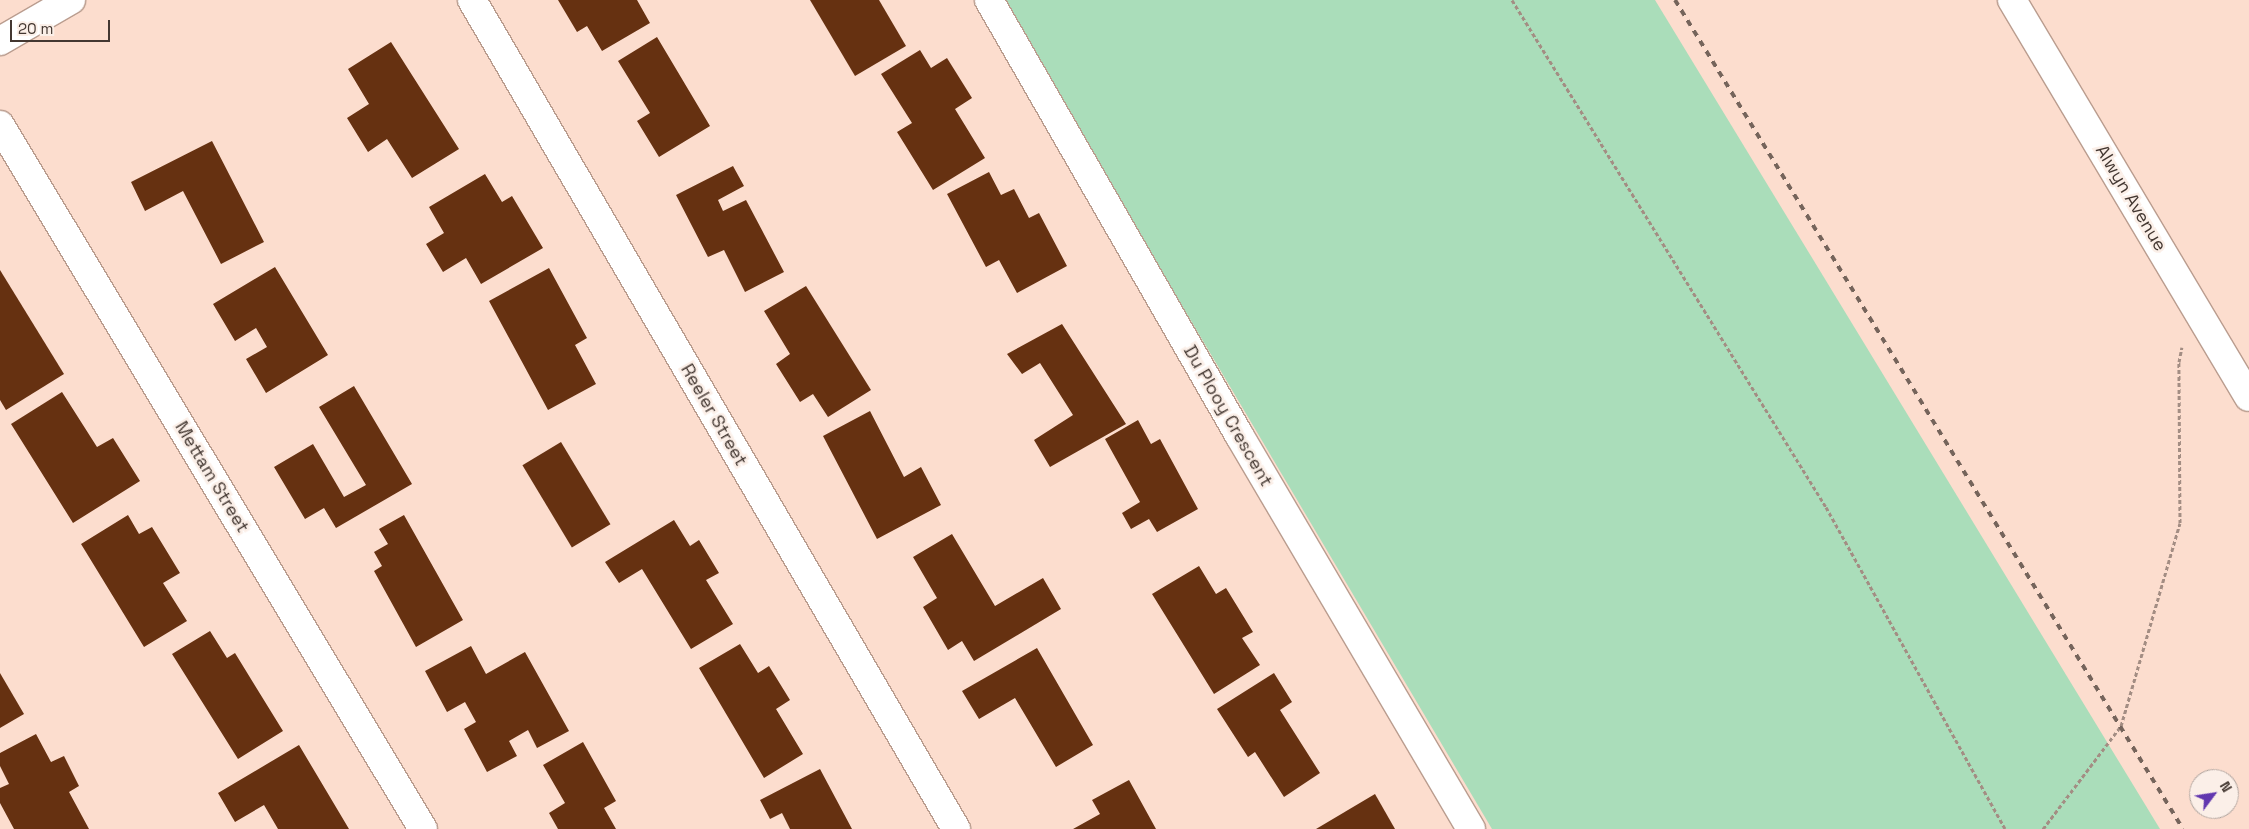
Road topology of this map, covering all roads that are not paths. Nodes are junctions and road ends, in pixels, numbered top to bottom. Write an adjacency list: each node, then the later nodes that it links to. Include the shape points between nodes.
1 (71, 0): 5 (street)
2 (472, 0): 9 (street, Reeler Street)
3 (989, 0): 10 (street, Du Plooy Crescent, via 1239,435)
4 (2012, 0): 7 (street, Alwyn Avenue)
5 (0, 41)
6 (0, 125): 8 (street, Mettam Street)
7 (2249, 397)
8 (423, 829)
9 (956, 829)
10 (1471, 829)

